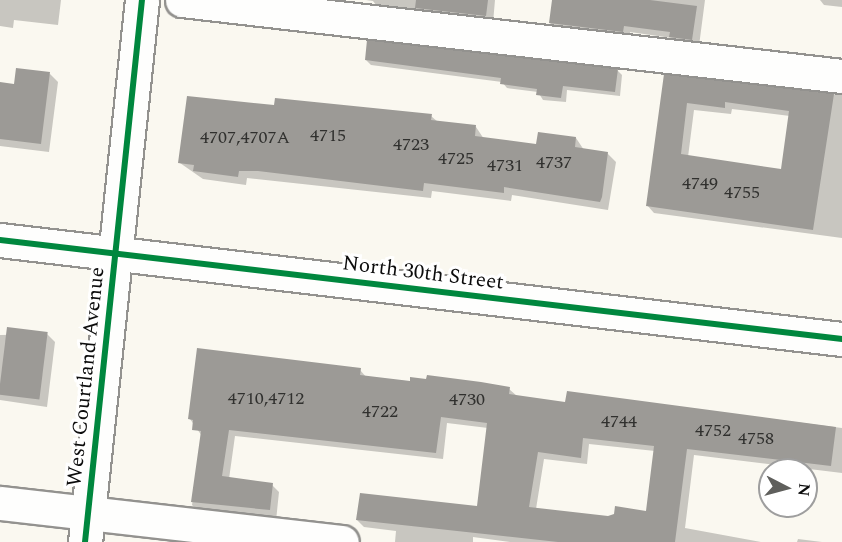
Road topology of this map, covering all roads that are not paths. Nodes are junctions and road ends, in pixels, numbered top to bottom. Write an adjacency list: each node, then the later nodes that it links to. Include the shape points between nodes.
1 (142, 0): 5 (street, West Courtland Avenue)
2 (182, 0): 3 (street)
3 (842, 76)
4 (0, 240): 5 (street, North 30th Street)
5 (116, 254): 6 (street, North 30th Street); 8 (street, West Courtland Avenue)
6 (842, 339)
7 (0, 503): 8 (street)
8 (86, 528): 9 (street)
9 (342, 542)

